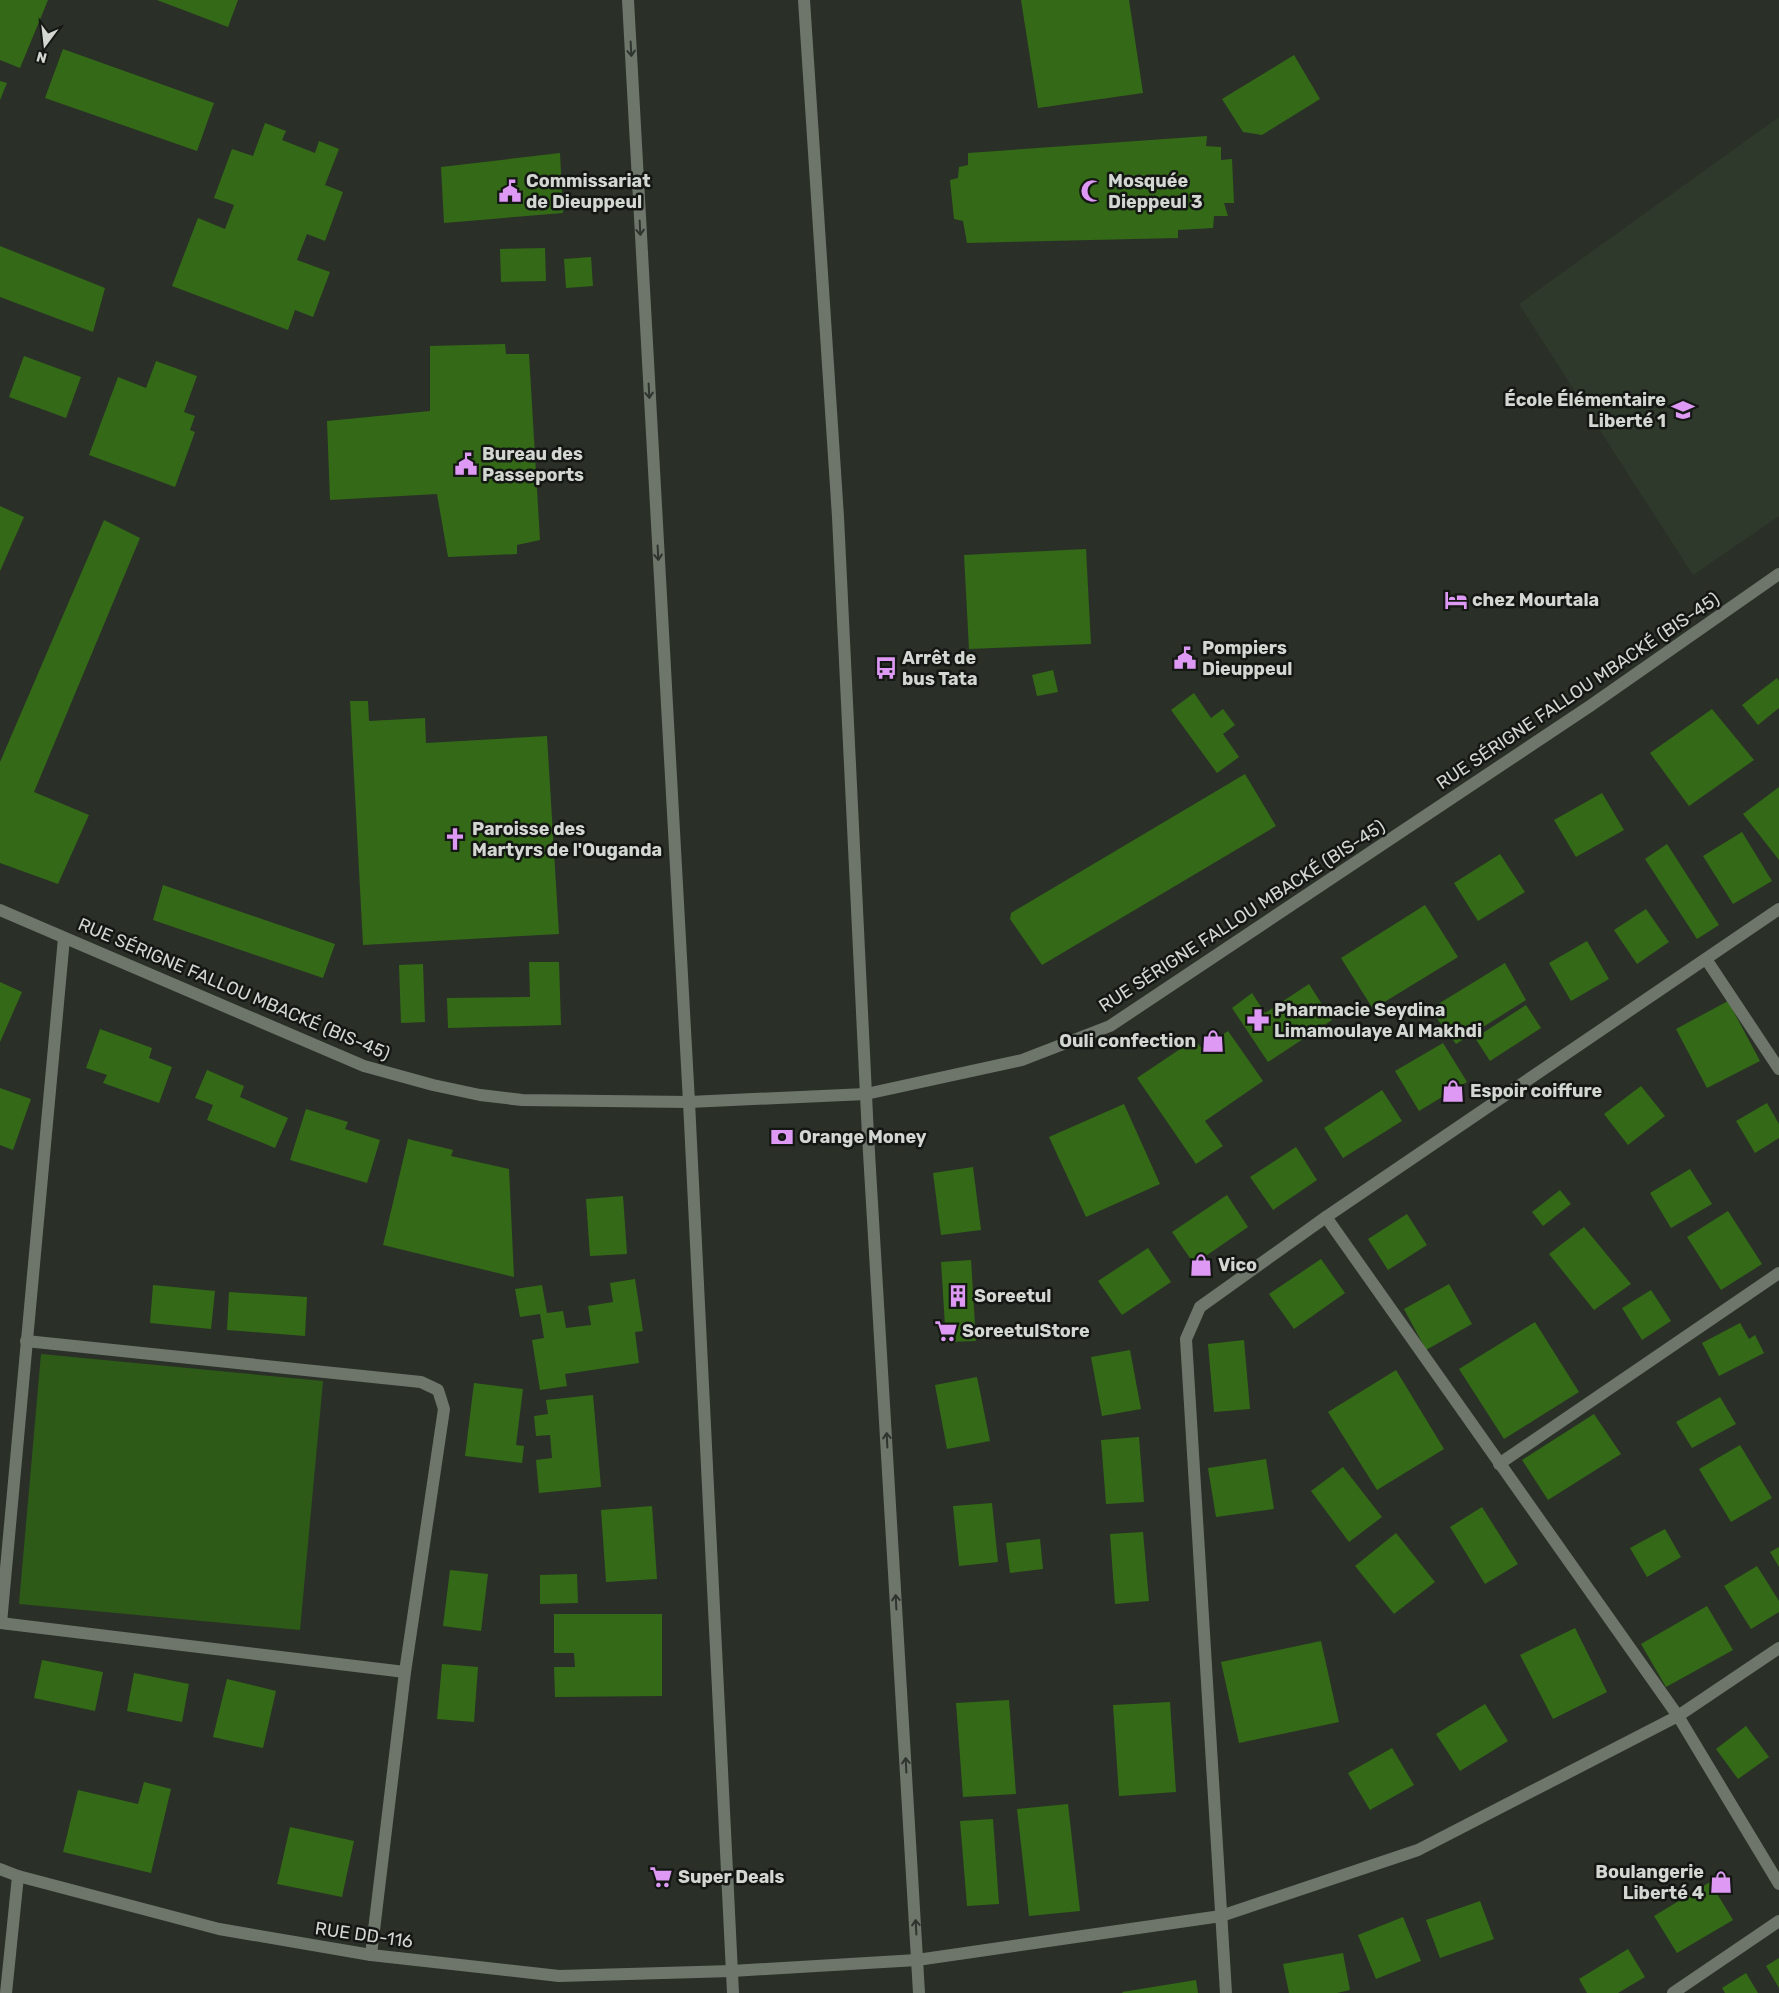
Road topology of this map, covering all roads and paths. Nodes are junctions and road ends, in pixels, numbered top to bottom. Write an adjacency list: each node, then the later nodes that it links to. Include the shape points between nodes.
1 (628, 0): 10 (street, one-way to 10)
2 (804, 0): 9 (street, via 838,517)
3 (1779, 574): 9 (street, RUE SÉRIGNE FALLOU MBACKÉ (BIS-45), via 1590,706 1110,1026 1022,1060)
4 (1779, 909): 7 (street)
5 (0, 910): 6 (street, RUE SÉRIGNE FALLOU MBACKÉ (BIS-45))
6 (64, 938): 10 (street, RUE SÉRIGNE FALLOU MBACKÉ (BIS-45), via 364,1066 434,1085 522,1100); 13 (street)
7 (1706, 959): 8 (street); 11 (street)
8 (1779, 1069)
9 (866, 1094): 10 (street, RUE SÉRIGNE FALLOU MBACKÉ (BIS-45)); 25 (street, one-way to 9)
10 (689, 1102): 26 (street)
11 (1326, 1217): 14 (street); 22 (street, via 1200,1308 1186,1339)
12 (1779, 1273): 14 (street)
13 (26, 1342): 15 (street); 17 (street, via 421,1382 438,1390 444,1409)
14 (1499, 1464): 18 (street)
15 (0, 1623): 17 (street)
16 (1779, 1648): 18 (street, RUE DD-116)
17 (405, 1672): 24 (street)
18 (1678, 1716): 21 (street); 22 (street, RUE DD-116, via 1418,1850)
19 (0, 1870): 20 (street, RUE DD-116)
20 (18, 1876): 24 (street, RUE DD-116, via 219,1929); 27 (street)
21 (1779, 1884)
22 (1222, 1916): 25 (street, RUE DD-116); 30 (street)
23 (1779, 1921): 31 (street)
24 (371, 1955): 26 (street, RUE DD-116, via 559,1976)
25 (918, 1960): 26 (street, RUE DD-116); 29 (street)
26 (732, 1971): 28 (street)
27 (6, 1993)
28 (733, 1993)
29 (919, 1993)
30 (1226, 1993)
31 (1673, 1993)

